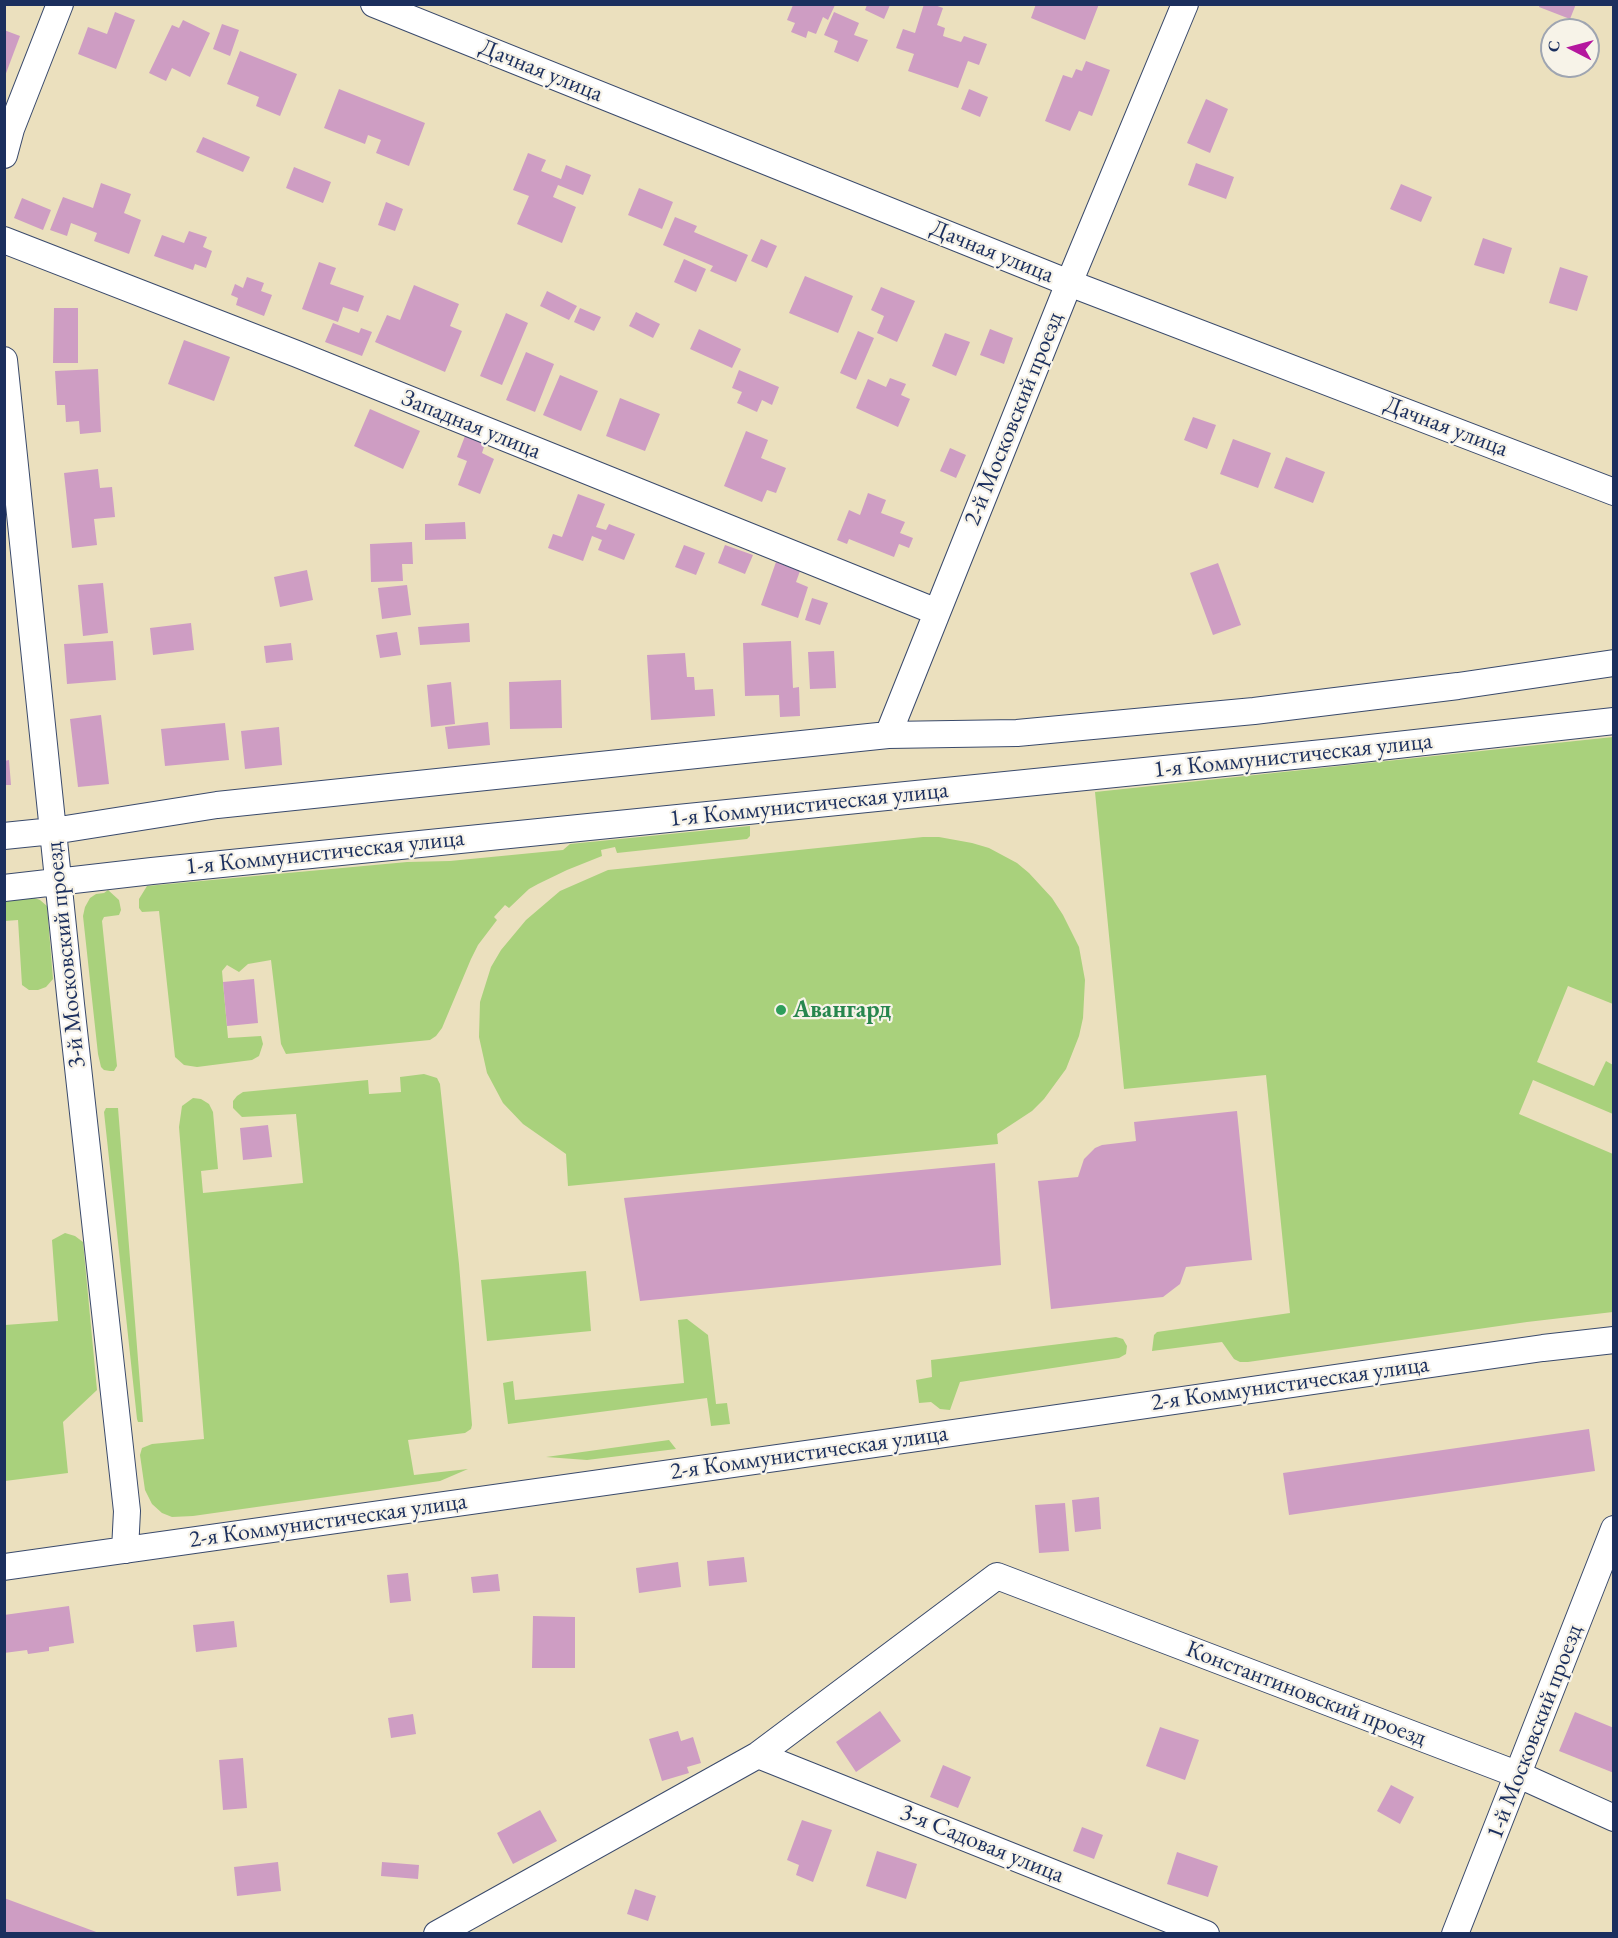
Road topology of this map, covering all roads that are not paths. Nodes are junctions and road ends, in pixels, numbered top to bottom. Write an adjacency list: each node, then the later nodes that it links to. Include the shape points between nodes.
1 (60, 4): 4 (street)
2 (374, 4): 6 (street, Дачная улица)
3 (1185, 4): 6 (street, 2-й Московский проезд)
4 (4, 155)
5 (4, 240): 10 (street, Западная улица)
6 (1069, 283): 8 (street, Дачная улица); 10 (street, 2-й Московский проезд)
7 (4, 360): 9 (street, 3-й Московский проезд)
8 (1614, 492)
9 (12, 518): 14 (street, 3-й Московский проезд)
10 (937, 612): 13 (street, 2-й Московский проезд)
11 (1614, 663): 13 (street, via 1458,686 1144,722 1017,733)
12 (1614, 721): 16 (street, 1-я Коммунистическая улица)
13 (888, 735): 14 (street, via 217,805)
14 (53, 831): 15 (street); 16 (street, 3-й Московский проезд)
15 (4, 836)
16 (58, 881): 17 (street, 1-я Коммунистическая улица); 20 (street, 3-й Московский проезд, via 127,1511)
17 (4, 888)
18 (1614, 1340): 20 (street, 2-я Коммунистическая улица)
19 (1614, 1530): 23 (street, 1-й Московский проезд)
20 (124, 1550): 21 (street, 2-я Коммунистическая улица)
21 (4, 1567)
22 (758, 1755): 23 (street, Константиновский проезд, via 997,1576); 25 (street); 26 (street, 3-я Садовая улица)
23 (1519, 1775): 24 (street, Константиновский проезд); 27 (street, 1-й Московский проезд)
24 (1614, 1818)
25 (437, 1934)
26 (1206, 1934)
27 (1455, 1934)

